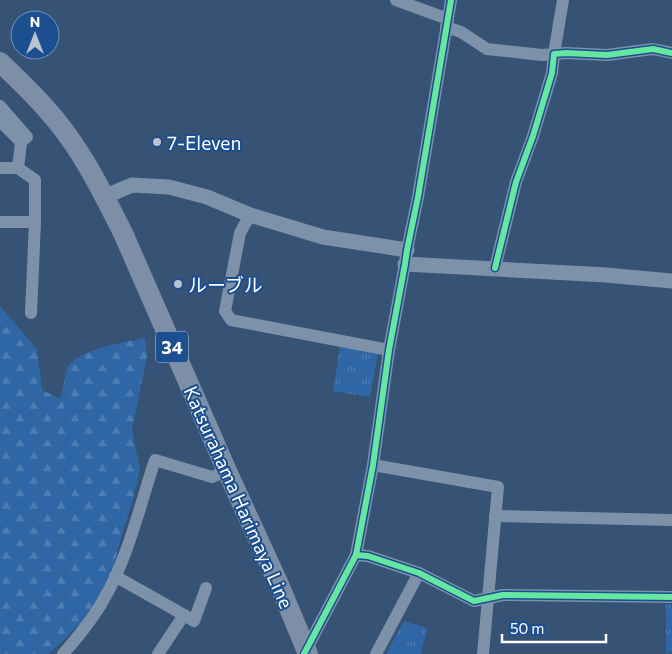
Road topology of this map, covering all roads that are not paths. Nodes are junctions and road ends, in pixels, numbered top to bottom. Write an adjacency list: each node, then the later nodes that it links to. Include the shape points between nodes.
1 (396, 0): 4 (street)
2 (451, 0): 4 (street)
3 (564, 0): 6 (street)
4 (447, 23): 6 (street, via 487,49); 17 (street)
5 (672, 53): 6 (street, via 653,49 607,55)
6 (554, 54): 18 (street, via 552,73 516,182)
7 (0, 62): 13 (main road, Katsurahama Harimaya Line / 34, via 69,136)
8 (0, 106): 10 (street, via 27,138)
9 (0, 121): 10 (street)
10 (21, 142): 12 (street)
11 (0, 168): 12 (street)
12 (18, 168): 16 (street, via 35,180)
13 (104, 197): 14 (street, via 132,185 169,187 207,197); 23 (main road, Katsurahama Harimaya Line / 34, via 123,233)
14 (250, 216): 17 (street); 21 (street, via 240,233 224,311 231,320)
15 (0, 222): 16 (street)
16 (35, 222): 20 (street)
17 (406, 257): 18 (street); 21 (street)
18 (495, 268): 19 (street)
19 (672, 281)
20 (31, 313)
21 (389, 350): 22 (street)
22 (373, 465): 24 (street, via 498,487); 26 (street)
23 (227, 471): 28 (street, via 212,477 155,460); 33 (main road, Katsurahama Harimaya Line / 34, via 281,589)
24 (496, 516): 25 (street); 31 (street)
25 (672, 520)
26 (356, 555): 27 (street); 33 (street)
27 (419, 573): 31 (street, via 474,602); 36 (street)
28 (115, 576): 32 (street); 34 (street, via 104,600 80,636)
29 (206, 588): 32 (street, via 194,622)
30 (672, 597): 31 (street, via 503,596)
31 (488, 599): 37 (street)
32 (184, 616): 35 (street)
33 (306, 653)
34 (63, 654)
35 (158, 654)
36 (376, 654)
37 (484, 654)

